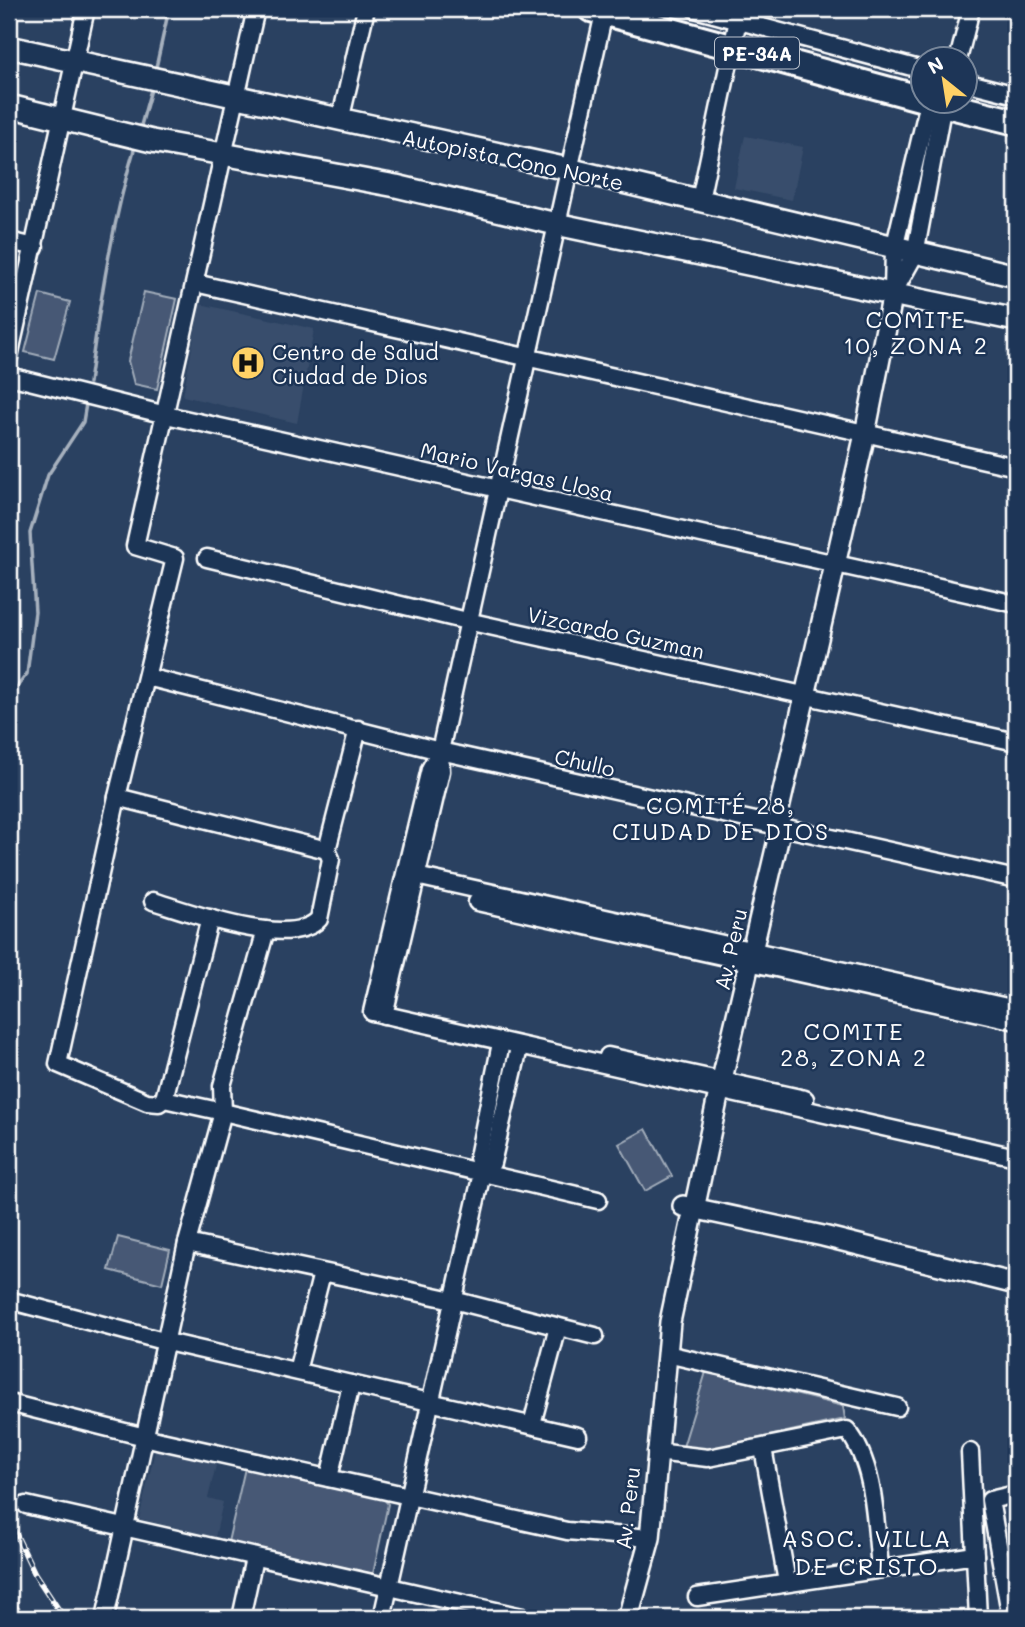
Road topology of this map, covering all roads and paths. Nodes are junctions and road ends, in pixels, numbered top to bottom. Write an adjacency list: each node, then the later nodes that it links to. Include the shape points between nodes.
1 (86, 9): 11 (street)
2 (256, 9): 16 (street)
3 (366, 9): 22 (street)
4 (695, 9): 7 (street)
5 (971, 9): 9 (street)
6 (597, 11): 8 (highway, PE-34A); 25 (street)
7 (738, 20): 8 (street); 12 (street)
8 (731, 46): 14 (highway, PE-34A); 26 (street)
9 (962, 46)
10 (9, 47): 11 (main road, Autopista Cono Norte)
11 (74, 62): 16 (main road, Autopista Cono Norte); 21 (street)
12 (909, 66)
13 (979, 86): 15 (street)
14 (909, 95)
15 (1016, 95)
16 (235, 98): 22 (main road, Autopista Cono Norte); 24 (street)
17 (9, 107): 21 (main road)
18 (979, 113): 23 (highway, PE-34A)
19 (928, 116): 30 (street)
20 (930, 116): 31 (street)
21 (63, 120): 24 (main road); 29 (street)
22 (340, 121): 25 (main road, Autopista Cono Norte)
23 (1016, 122)
24 (225, 152): 27 (main road); 33 (street)
25 (568, 169): 26 (main road, Autopista Cono Norte); 27 (street)
26 (700, 201): 30 (main road, Autopista Cono Norte)
27 (556, 224): 34 (main road); 37 (street)
28 (9, 241): 29 (street)
29 (35, 247): 36 (street)
30 (894, 249): 31 (main road, Autopista Cono Norte); 34 (street)
31 (915, 254): 32 (main road, Autopista Cono Norte); 34 (street)
32 (1016, 276)
33 (195, 283): 37 (street); 39 (street)
34 (893, 293): 35 (main road); 40 (street, Av. Peru)
35 (1016, 320)
36 (9, 357)
37 (527, 358): 40 (street); 42 (street)
38 (9, 376): 39 (street, Mario Vargas Llosa)
39 (166, 415): 42 (street, Mario Vargas Llosa); 47 (street, via 135,546 175,558)
40 (864, 434): 41 (street); 44 (street, Av. Peru)
41 (1016, 467)
42 (497, 488): 44 (street, Mario Vargas Llosa); 46 (street)
43 (207, 558): 46 (street, Vizcardo Guzman)
44 (834, 564): 45 (street, Mario Vargas Llosa); 48 (street, Av. Peru)
45 (1016, 604)
46 (467, 621): 48 (street, Vizcardo Guzman); 51 (street)
47 (147, 677): 49 (street, Chullo); 52 (street)
48 (804, 695): 50 (street, Vizcardo Guzman); 53 (street, Av. Peru)
49 (358, 729): 51 (street, Chullo); 54 (street)
50 (1016, 742)
51 (440, 751): 53 (street, Chullo); 55 (street, via 441,771)
52 (117, 797): 54 (street); 67 (street, via 58,1064 146,1102)
53 (777, 821): 56 (street, Chullo); 60 (street, Av. Peru)
54 (327, 850): 59 (street, via 331,859 319,919 312,926 290,931)
55 (411, 879): 60 (street); 61 (street)
56 (1016, 879)
57 (153, 901): 58 (street)
58 (210, 918): 59 (street); 67 (street)
59 (266, 930): 68 (street, via 222,1086)
60 (747, 955): 62 (street); 63 (street); 66 (street, Av. Peru)
61 (382, 1007): 64 (street); 66 (street)
62 (1016, 1009)
63 (1016, 1021)
64 (501, 1043): 65 (street); 71 (street, via 478,1157)
65 (519, 1048): 66 (street); 71 (street, via 492,1163)
66 (715, 1085): 69 (street); 70 (street); 73 (street, Av. Peru)
67 (164, 1099): 68 (street)
68 (223, 1112): 71 (street); 74 (street)
69 (1016, 1146)
70 (1016, 1157)
71 (482, 1173): 72 (street); 78 (street)
72 (597, 1200)
73 (688, 1213): 76 (street, via 823,1236); 77 (street); 83 (street, Av. Peru); 100 (street, via 658,1323)
74 (187, 1243): 75 (street); 82 (street)
75 (322, 1273): 78 (street); 84 (street)
76 (1016, 1284)
77 (1016, 1296)
78 (453, 1300): 80 (street); 86 (street)
79 (12, 1301): 82 (street)
80 (558, 1327): 81 (street); 89 (street)
81 (595, 1336)
82 (167, 1342): 84 (street); 91 (street)
83 (667, 1354): 88 (street); 93 (street, Av. Peru)
84 (296, 1371): 85 (street)
85 (351, 1384): 86 (street); 95 (street)
86 (430, 1402): 89 (street); 97 (street)
87 (9, 1403): 91 (street)
88 (897, 1406)
89 (532, 1424): 90 (street)
90 (578, 1436)
91 (146, 1438): 95 (street); 99 (street)
92 (763, 1448): 93 (street, via 702,1459); 103 (street, via 847,1430 865,1467); 104 (street)
93 (656, 1452): 100 (street, Av. Peru)
94 (970, 1452): 101 (street)
95 (329, 1478): 97 (street)
96 (1016, 1494): 116 (street, via 990,1500)
97 (410, 1496): 100 (street, via 567,1531); 105 (street)
98 (26, 1505): 99 (street)
99 (123, 1529): 102 (street); 109 (street)
100 (644, 1538): 113 (street); 114 (street, Av. Peru)
101 (975, 1555): 103 (street); 115 (street)
102 (254, 1558): 105 (street); 110 (street)
103 (880, 1567): 104 (street)
104 (787, 1582): 106 (street)
105 (389, 1586): 111 (street); 112 (street)
106 (697, 1597)
107 (9, 1611): 108 (street)
108 (14, 1618)
109 (105, 1618)
110 (241, 1618)
111 (382, 1618)
112 (527, 1618)
113 (616, 1618)
114 (628, 1618)
115 (978, 1618)
116 (1011, 1618)

